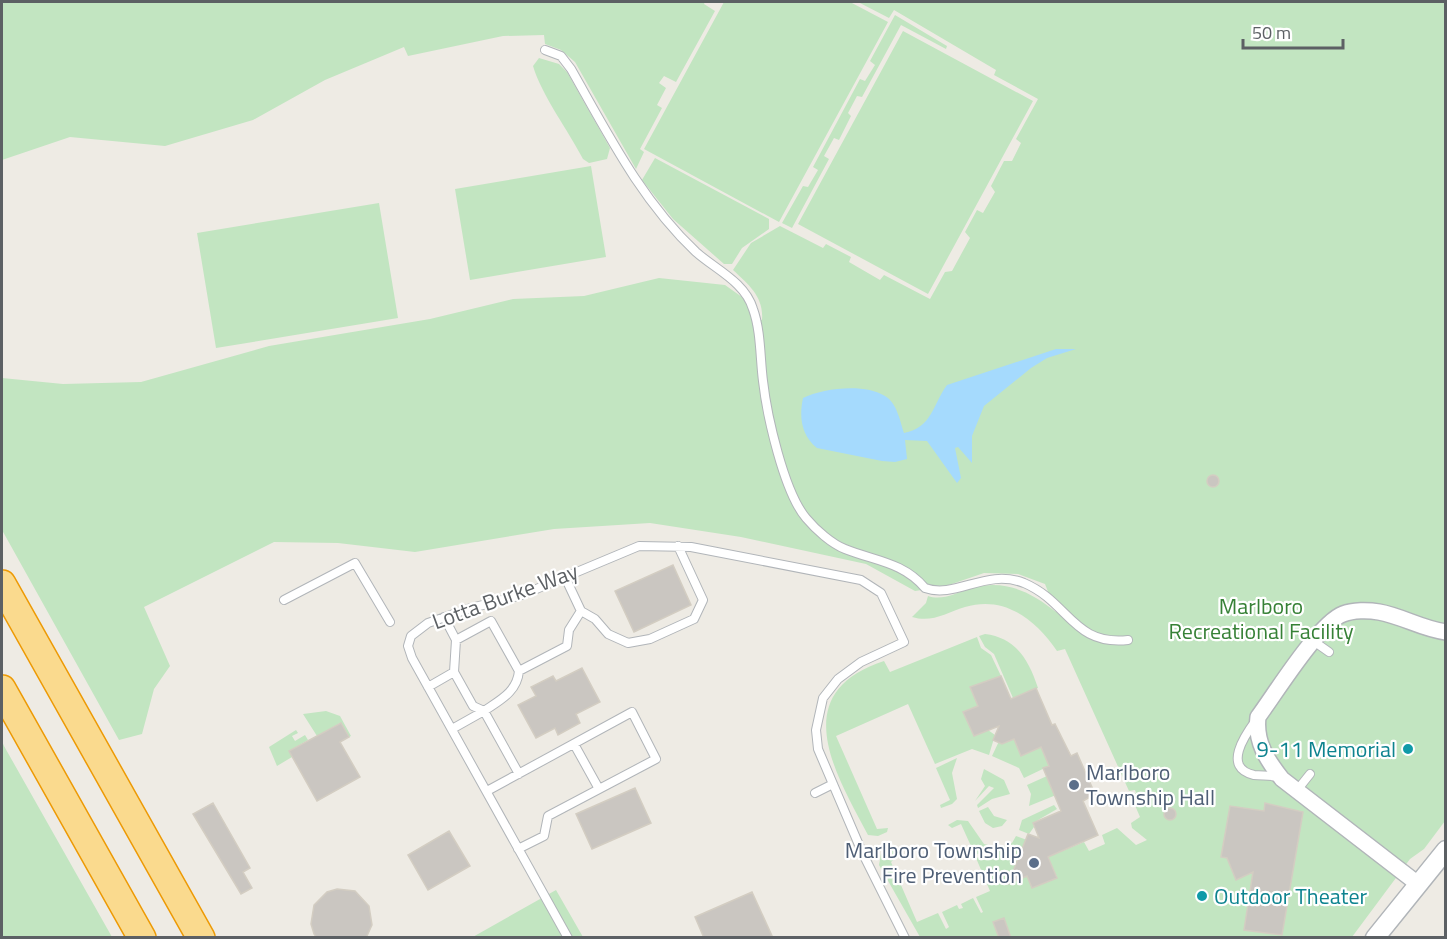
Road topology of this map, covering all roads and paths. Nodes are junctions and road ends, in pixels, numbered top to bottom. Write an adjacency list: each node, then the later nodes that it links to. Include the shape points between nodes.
1 (545, 50): 12 (lane, via 561,56 571,69 619,154 656,209 697,253 742,290 753,308 770,417 793,497 806,518 843,549 888,561 915,576 925,588 945,591 997,578 1023,583 1057,604 1086,633 1112,642)
2 (678, 546): 3 (lane, Lotta Burke Way, via 639,546); 6 (lane, via 703,600 694,619 650,639 628,643 608,634 596,619); 25 (lane, Lotta Burke Way, via 861,580 881,592 904,642 850,669 823,698 817,743)
3 (565, 577): 6 (lane); 7 (lane, Lotta Burke Way, via 522,595)
4 (2, 584): 34 (highway)
5 (284, 600): 8 (lane, via 356,563)
6 (581, 611): 14 (lane, via 569,630 567,646)
7 (444, 617): 11 (lane); 16 (lane, Lotta Burke Way, via 420,627 408,646)
8 (390, 622)
9 (1446, 632): 10 (street, via 1380,612 1354,611)
10 (1308, 637): 13 (lane); 19 (street)
11 (456, 640): 14 (lane, via 491,621); 15 (lane)
12 (1128, 640)
13 (1329, 652)
14 (519, 671): 18 (lane, via 518,682 510,694)
15 (454, 672): 16 (lane); 18 (lane, via 473,706)
16 (428, 687): 20 (lane, Lotta Burke Way)
17 (2, 689): 33 (highway)
18 (484, 711): 20 (lane); 22 (lane)
19 (1258, 717): 24 (street, via 1267,761); 24 (lane, via 1240,743 1239,764 1253,774)
20 (452, 729): 28 (lane, Lotta Burke Way)
21 (574, 744): 22 (lane); 26 (lane); 26 (lane, via 632,712 656,759)
22 (519, 774): 28 (lane)
23 (1310, 774): 27 (lane)
24 (1282, 779): 27 (street)
25 (833, 784): 29 (lane); 36 (lane)
26 (599, 789): 30 (lane, via 548,816 544,836)
27 (1298, 789): 32 (street)
28 (487, 791): 30 (lane, Lotta Burke Way)
29 (815, 794)
30 (519, 849): 35 (lane, Lotta Burke Way)
31 (1446, 850): 32 (street)
32 (1418, 884): 37 (street)
33 (142, 938)
34 (201, 938)
35 (568, 938)
36 (905, 938)
37 (1375, 938)

